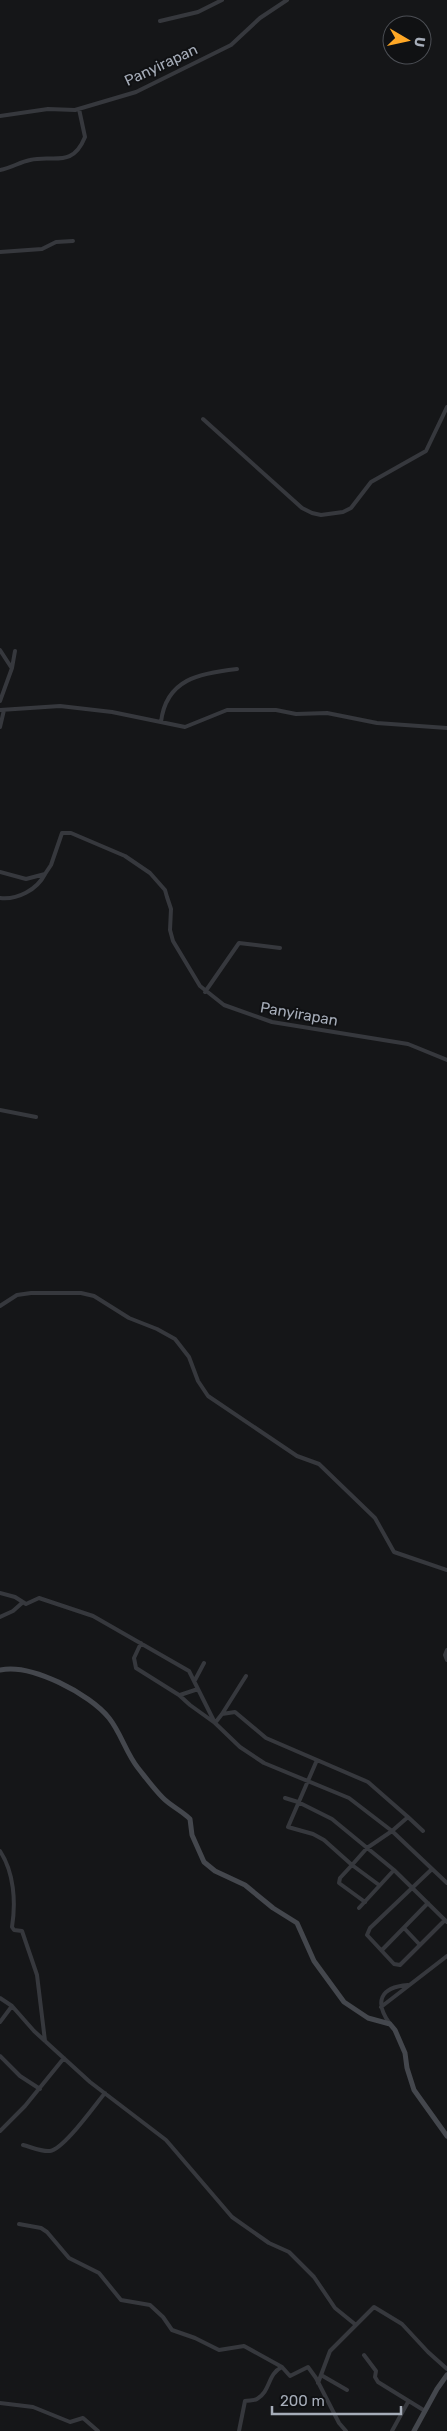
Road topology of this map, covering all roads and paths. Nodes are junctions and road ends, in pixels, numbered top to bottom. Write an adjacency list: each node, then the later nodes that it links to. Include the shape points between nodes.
1 (222, 0): 3 (street, via 198,12)
2 (287, 0): 4 (street, Panyirapan, via 260,18 231,45 136,92)
3 (160, 21)
4 (79, 109): 5 (street, Panyirapan, via 48,109); 6 (street, via 84,137 71,155 58,160 30,160)
5 (0, 116)
6 (0, 170)
7 (73, 241): 8 (street, via 56,242 42,249)
8 (0, 252)
9 (447, 407): 10 (street, via 426,451 371,482 352,508 321,515 293,500)
10 (203, 419)
11 (0, 650): 13 (street)
12 (15, 651): 13 (street)
13 (12, 668): 15 (street)
14 (237, 669): 17 (street, via 182,682 170,696)
15 (0, 701)
16 (2, 710): 17 (street, via 60,706); 18 (street)
17 (160, 722): 19 (street, via 185,727 227,710 265,710 303,714 320,712 377,723)
18 (0, 727)
19 (447, 728)
20 (0, 872): 21 (street, via 26,879)
21 (45, 874): 22 (street, via 29,891 14,898); 24 (street, Panyirapan, via 60,835 64,833 138,863 165,890 171,909 173,941)
22 (0, 898)
23 (280, 948): 24 (street, via 239,942)
24 (205, 992): 25 (street, Panyirapan, via 224,1005 266,1021 397,1042)
25 (447, 1060)
26 (0, 1110): 27 (street)
27 (36, 1117)
28 (0, 1306): 29 (street, via 18,1295 31,1293 87,1293 129,1318 169,1334 189,1357 198,1382 208,1396 297,1456 319,1464 376,1518 394,1552)
29 (447, 1570)
30 (0, 1593): 31 (street)
31 (22, 1603): 32 (street); 33 (street, via 29,1604 39,1598 69,1607 93,1616)
32 (0, 1617)
33 (141, 1643): 39 (street, via 189,1671); 41 (street, via 134,1658 136,1668)
34 (447, 1650): 35 (street)
35 (447, 1660)
36 (204, 1663): 39 (street)
37 (0, 1670): 72 (street, via 18,1670 44,1677 76,1691 100,1707 111,1720 136,1766 162,1797 190,1819 192,1835 204,1862 297,1923 314,1961 344,2002 368,2018)
38 (246, 1676): 42 (street)
39 (195, 1680): 40 (street)
40 (198, 1689): 41 (street); 43 (street)
41 (179, 1694): 43 (street)
42 (222, 1714): 43 (street); 44 (street, via 235,1712 266,1738)
43 (215, 1722): 45 (street, via 252,1756)
44 (317, 1760): 45 (street); 48 (street, via 368,1782)
45 (307, 1782): 47 (street); 49 (street, via 350,1798)
46 (285, 1798): 47 (street)
47 (298, 1802): 51 (street, via 332,1819); 53 (street, via 288,1826 324,1840)
48 (408, 1818): 49 (street); 50 (street)
49 (392, 1831): 51 (street); 54 (street)
50 (423, 1831)
51 (367, 1848): 53 (street); 55 (street)
52 (0, 1851): 73 (street, via 10,1875 15,1909 12,1927 22,1931 37,1975)
53 (352, 1865): 57 (street); 59 (street, via 338,1882)
54 (432, 1869): 56 (street); 58 (street)
55 (394, 1870): 57 (street); 58 (street)
56 (447, 1883)
57 (379, 1886): 59 (street)
58 (413, 1887): 60 (street); 65 (street, via 368,1932 369,1938)
59 (365, 1902): 61 (street)
60 (428, 1903): 62 (street); 63 (street)
61 (359, 1908)
62 (446, 1921): 64 (street)
63 (404, 1928): 64 (street); 65 (street)
64 (420, 1945): 65 (street, via 398,1965)
65 (382, 1950)
66 (447, 1956): 67 (street)
67 (408, 1985): 70 (street); 70 (street, via 394,1987 381,2000)
68 (0, 1998): 69 (street)
69 (12, 2006): 71 (street); 73 (street)
70 (381, 2007): 72 (street)
71 (0, 2022)
72 (390, 2024): 79 (street, via 401,2041 414,2090)
73 (45, 2041): 75 (street)
74 (0, 2056): 76 (street, via 20,2076)
75 (64, 2058): 76 (street); 77 (street)
76 (40, 2088): 78 (street)
77 (105, 2093): 80 (street, via 74,2133 56,2149 46,2151); 82 (street, via 166,2140 232,2217 269,2243 289,2252 318,2281 335,2308)
78 (0, 2131)
79 (447, 2136)
80 (24, 2145)
81 (19, 2224): 84 (street, via 47,2232 69,2258 99,2273 121,2300 150,2305 172,2330 220,2350 244,2346)
82 (356, 2325): 85 (street, via 376,2307 402,2324); 86 (street, via 330,2351)
83 (364, 2355): 90 (street, via 376,2372 375,2380)
84 (282, 2368): 88 (street, via 291,2376 308,2367); 94 (street, via 275,2372 268,2389 257,2400 245,2401)
85 (447, 2369)
86 (321, 2375): 88 (street); 89 (street)
87 (447, 2375): 92 (street)
88 (318, 2383): 95 (street)
89 (347, 2390)
90 (408, 2402): 92 (street); 96 (street)
91 (0, 2403): 93 (street, via 33,2407 70,2422 83,2418)
92 (425, 2412): 97 (street)
93 (98, 2431)
94 (239, 2431)
95 (346, 2431)
96 (392, 2431)
97 (414, 2431)

